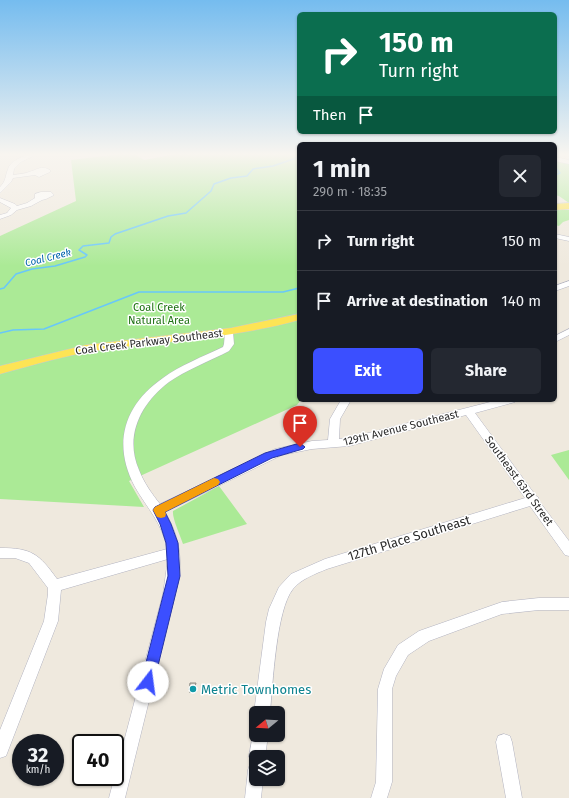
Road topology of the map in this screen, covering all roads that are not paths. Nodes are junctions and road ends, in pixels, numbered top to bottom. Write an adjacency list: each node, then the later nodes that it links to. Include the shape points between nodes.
1 (40, 198): 5 (street, via 29,205)
2 (0, 200): 5 (street)
3 (569, 206): 4 (main road)
4 (557, 207)
5 (15, 208): 6 (street, via 9,214)
6 (0, 217)
7 (557, 236): 8 (street)
8 (569, 239)
9 (569, 283): 10 (street)
10 (557, 288)
11 (297, 317): 12 (main road, Coal Creek Parkway Southeast)
12 (228, 332): 15 (main road, Coal Creek Parkway Southeast, via 88,349); 21 (street, via 229,344 226,349 158,385 137,410 131,422 128,443 132,468 141,486)
13 (569, 332): 14 (street)
14 (557, 338)
15 (0, 370)
16 (345, 402): 19 (street, via 335,419)
17 (503, 402): 18 (street, 129th Avenue Southeast)
18 (468, 411): 19 (street, 129th Avenue Southeast); 20 (street, Southeast 63rd Street)
19 (333, 444): 21 (street, 129th Avenue Southeast, via 312,445 278,452)
20 (534, 500): 22 (street, Southeast 63rd Street); 27 (street, 127th Place Southeast, via 325,564 307,571 289,583 282,593 273,622)
21 (159, 510): 23 (street)
22 (569, 551)
23 (174, 552): 25 (street); 32 (street, via 174,576 170,594)
24 (0, 553): 25 (street, via 15,553 33,559)
25 (54, 586): 29 (street, via 51,621)
26 (569, 604): 31 (street, via 502,608 424,636 403,650 389,674 385,689 384,782)
27 (263, 706)
28 (504, 742): 34 (street)
29 (0, 750)
30 (254, 786): 33 (street)
31 (380, 796)
32 (117, 798)
33 (253, 798)
34 (514, 798)

